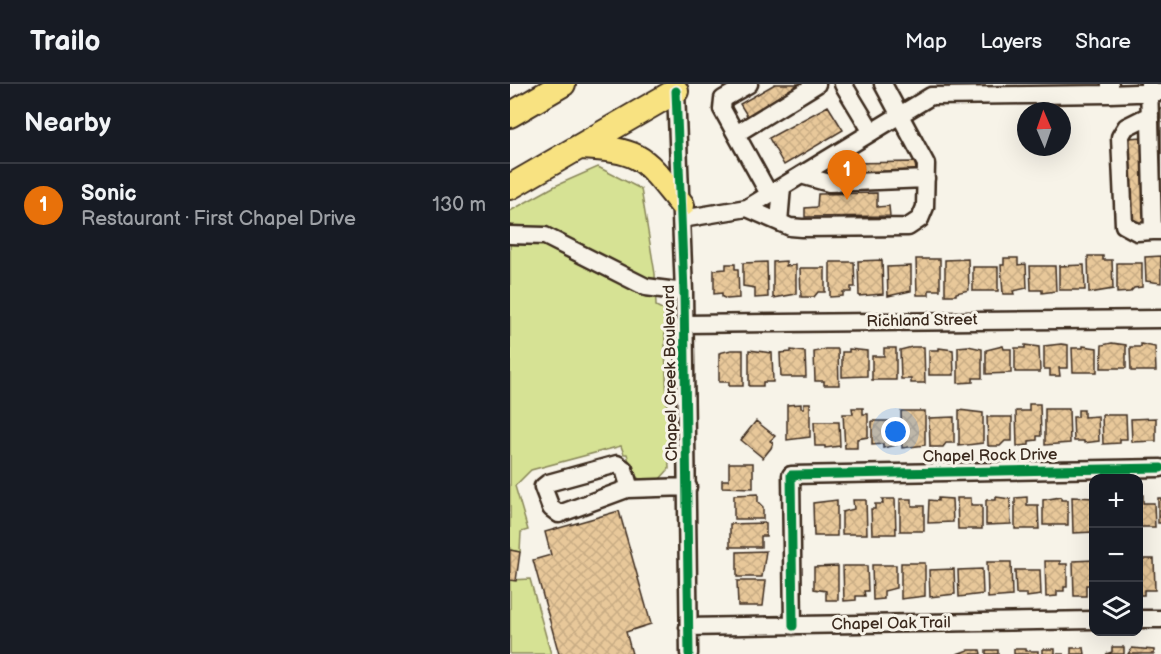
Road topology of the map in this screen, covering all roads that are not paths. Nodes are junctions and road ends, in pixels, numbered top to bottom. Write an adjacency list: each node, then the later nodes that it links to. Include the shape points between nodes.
1 (563, 84): 11 (highway)
2 (749, 84): 15 (street, via 723,99 722,109)
3 (817, 84): 15 (street)
4 (843, 84): 14 (street)
5 (883, 84): 12 (street)
6 (1110, 89): 7 (street); 9 (street)
7 (1153, 89): 13 (street)
8 (929, 90): 9 (street); 12 (street)
9 (1003, 90)
10 (676, 91): 16 (highway); 22 (street, Chapel Creek Boulevard)
11 (510, 115)
12 (901, 115): 14 (street); 18 (street, via 926,164)
13 (1150, 115): 24 (street); 24 (street, via 1122,131 1124,225 1137,232)
14 (872, 132): 17 (street)
15 (736, 134): 20 (street)
16 (579, 147): 19 (highway); 22 (highway, via 632,153 649,165)
17 (801, 175): 18 (street, via 829,183); 20 (street)
18 (926, 179): 23 (street, via 925,207 920,219 908,228 802,228)
19 (510, 187)
20 (776, 190): 21 (street); 23 (street)
21 (747, 208): 22 (street); 23 (street)
22 (682, 212): 26 (street, Chapel Creek Boulevard)
23 (779, 222)
24 (1157, 231)
25 (510, 235): 26 (street, via 545,236 646,287)
26 (684, 292): 28 (street, Chapel Creek Boulevard)
27 (1161, 319): 28 (street, Richland Street)
28 (684, 324): 30 (street, Chapel Creek Boulevard)
29 (1161, 468): 35 (street, Chapel Rock Drive, via 790,475)
30 (688, 487): 31 (street); 36 (street, Chapel Creek Boulevard)
31 (630, 489): 31 (street, via 559,514 550,508 543,487 616,464 624,469)
32 (1143, 619): 33 (street)
33 (1161, 619)
34 (1089, 620): 35 (street, Chapel Oak Trail)
35 (793, 626): 36 (street, Chapel Oak Trail)
36 (688, 627): 37 (street, Chapel Creek Boulevard)
37 (689, 654)

